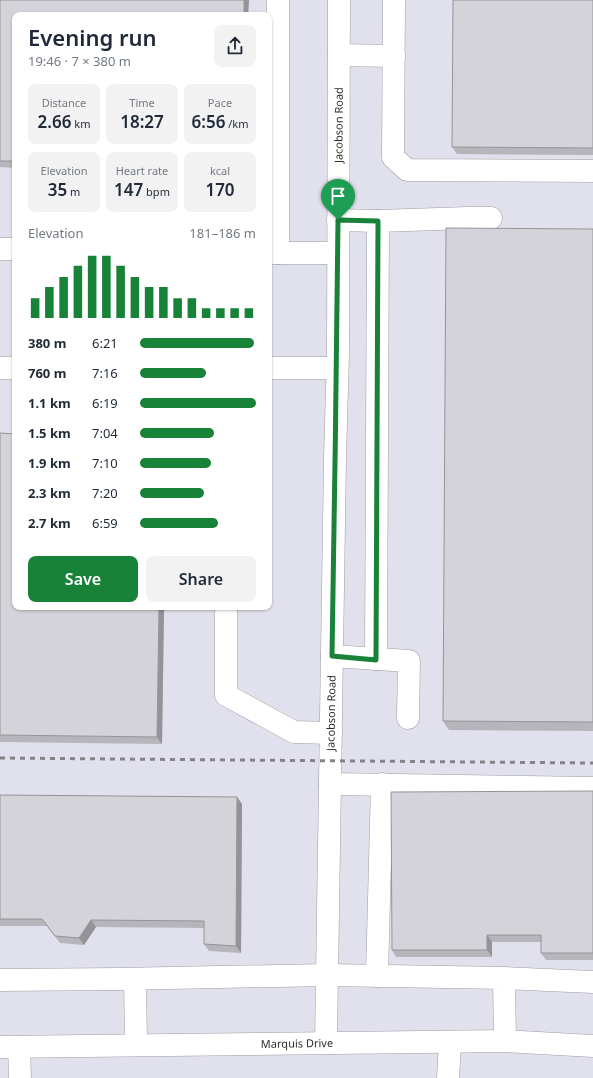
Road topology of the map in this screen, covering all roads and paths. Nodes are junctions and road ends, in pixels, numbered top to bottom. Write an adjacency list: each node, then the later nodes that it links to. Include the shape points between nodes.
1 (278, 0): 12 (street)
2 (339, 0): 4 (street, Jacobson Road)
3 (394, 0): 5 (street)
4 (339, 55): 5 (street); 8 (street, Jacobson Road)
5 (394, 56): 6 (street, via 393,157 407,170)
6 (593, 171)
7 (491, 218): 9 (street)
8 (338, 220): 9 (street); 13 (street, Jacobson Road)
9 (378, 221): 20 (street)
10 (0, 249): 11 (street)
11 (12, 249)
12 (273, 253): 13 (street)
13 (338, 254): 17 (street, Jacobson Road)
14 (0, 368): 15 (street)
15 (12, 368)
16 (272, 368): 17 (street)
17 (337, 368): 19 (street, Jacobson Road)
18 (226, 610): 22 (street, via 226,695 294,732)
19 (332, 656): 20 (street); 22 (street, Jacobson Road)
20 (376, 660): 21 (street, via 409,661)
21 (408, 718)
22 (331, 733): 23 (street, Jacobson Road)
23 (330, 784): 24 (street); 26 (street, Jacobson Road)
24 (382, 784): 25 (street); 27 (street)
25 (593, 788)
26 (327, 975): 27 (street); 29 (street); 33 (street, Jacobson Road)
27 (377, 976): 28 (street)
28 (504, 978): 31 (street); 32 (street)
29 (135, 979): 30 (street); 35 (street)
30 (0, 980)
31 (593, 982)
32 (505, 1041): 34 (street, Marquis Drive); 36 (street, Marquis Drive)
33 (326, 1042): 34 (street, Marquis Drive); 35 (street, Marquis Drive)
34 (450, 1042): 39 (street)
35 (136, 1045): 37 (street, Marquis Drive)
36 (593, 1046)
37 (10, 1047): 38 (street)
38 (20, 1078)
39 (448, 1078)

